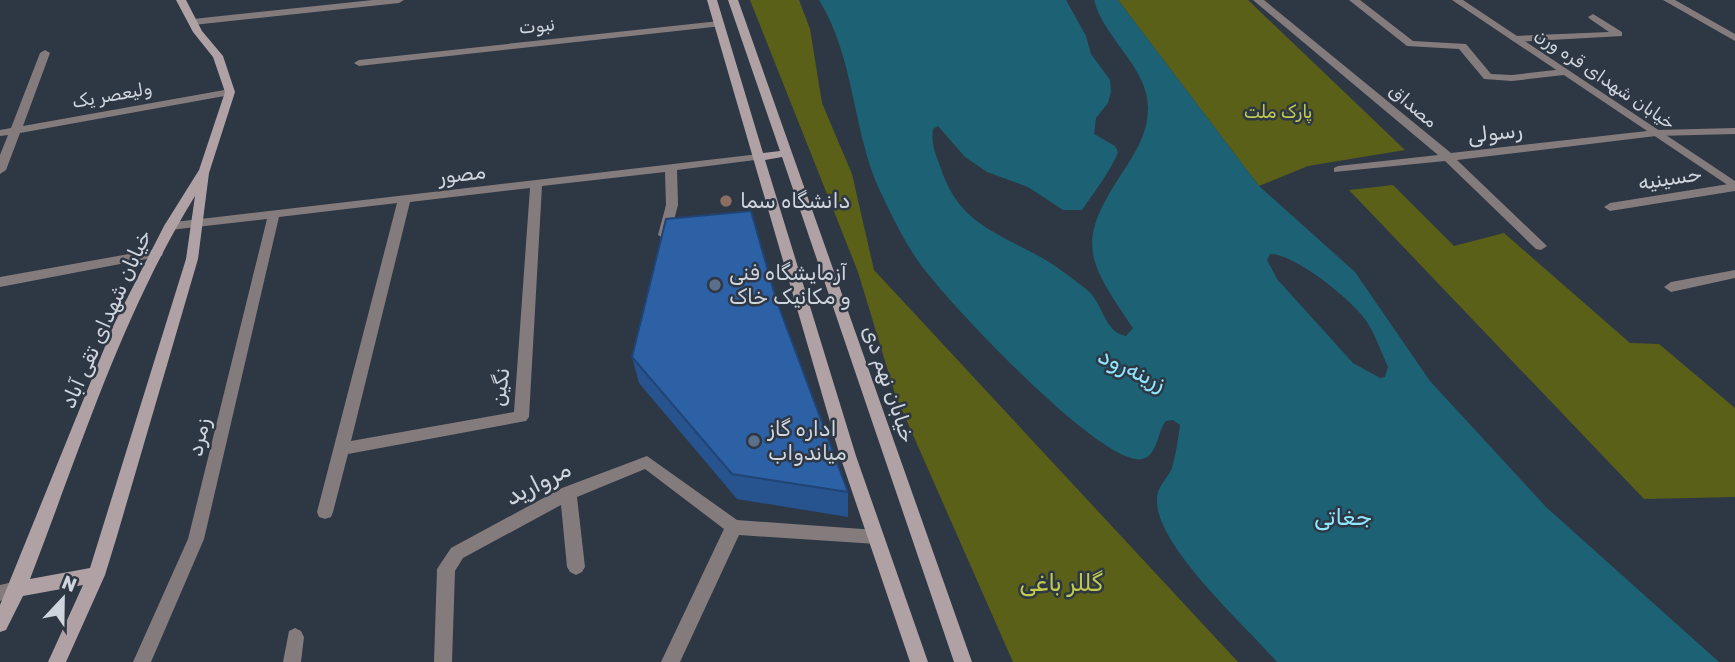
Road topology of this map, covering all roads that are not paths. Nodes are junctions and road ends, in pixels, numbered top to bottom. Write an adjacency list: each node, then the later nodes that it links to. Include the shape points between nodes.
1 (181, 0): 11 (main road)
2 (399, 0): 9 (street)
3 (712, 0): 12 (main road)
4 (733, 0): 23 (main road, خیابان نهم دی)
5 (1258, 0): 25 (street, مصداق)
6 (1354, 0): 17 (street, via 1411,44 1462,46 1489,77)
7 (1457, 0): 14 (street, خیابان شهدای قره ورن)
8 (1668, 0): 13 (street)
9 (375, 1): 11 (street)
10 (1593, 17): 14 (street, via 1619,34)
11 (193, 22): 18 (main road, via 218,57)
12 (719, 24): 16 (street, نبوت); 24 (main road)
13 (1735, 37)
14 (1515, 39): 17 (street, خیابان شهدای قره ورن)
15 (45, 53): 19 (street)
16 (359, 63)
17 (1564, 72): 22 (street, خیابان شهدای قره ورن)
18 (230, 92): 19 (street, ولیعصر یک); 28 (main road, خیابان شهدای تقی آباد)
19 (17, 130): 21 (street, ولیعصر یک); 27 (street)
20 (1735, 131): 22 (street, رسولی)
21 (0, 133)
22 (1656, 133): 25 (street, رسولی); 31 (street, خیابان شهدای قره ورن)
23 (787, 153): 24 (main road); 59 (main road, خیابان نهم دی)
24 (759, 157): 26 (street, مصور); 47 (main road)
25 (1449, 158): 29 (street, رسولی); 38 (street, مصداق)
26 (671, 168): 30 (street, مصور); 37 (street, via 672,205)
27 (0, 170)
28 (205, 170): 35 (main road); 36 (main road, خیابان شهدای تقی آباد)
29 (1338, 170)
30 (536, 184): 32 (street, مصور); 43 (street, نگین, via 521,417)
31 (1735, 187): 33 (street, حسینیه)
32 (404, 200): 34 (street, مصور); 43 (street)
33 (1611, 206)
34 (274, 214): 35 (street, مصور); 54 (street, زمرد, via 196,539)
35 (198, 221): 36 (street, مصور); 49 (main road, via 192,259)
36 (170, 226): 39 (main road, خیابان شهدای تقی آباد)
37 (662, 245)
38 (1541, 246)
39 (157, 253): 41 (street); 50 (main road, خیابان شهدای تقی آباد, via 122,322)
40 (1735, 274): 42 (street)
41 (0, 282)
42 (1671, 287)
43 (341, 449): 45 (street)
44 (568, 494): 46 (street, مروارید, via 646,462); 48 (street); 56 (street, مروارید, via 457,553 446,569)
45 (326, 512)
46 (734, 527): 47 (street); 57 (street)
47 (876, 537): 58 (main road)
48 (576, 567)
49 (96, 575): 50 (main road); 53 (main road)
50 (9, 591): 51 (main road, خیابان شهدای تقی آباد)
51 (0, 624)
52 (295, 637): 55 (street)
53 (57, 662)
54 (142, 662)
55 (292, 662)
56 (443, 662)
57 (670, 662)
58 (919, 662)
59 (963, 662)

